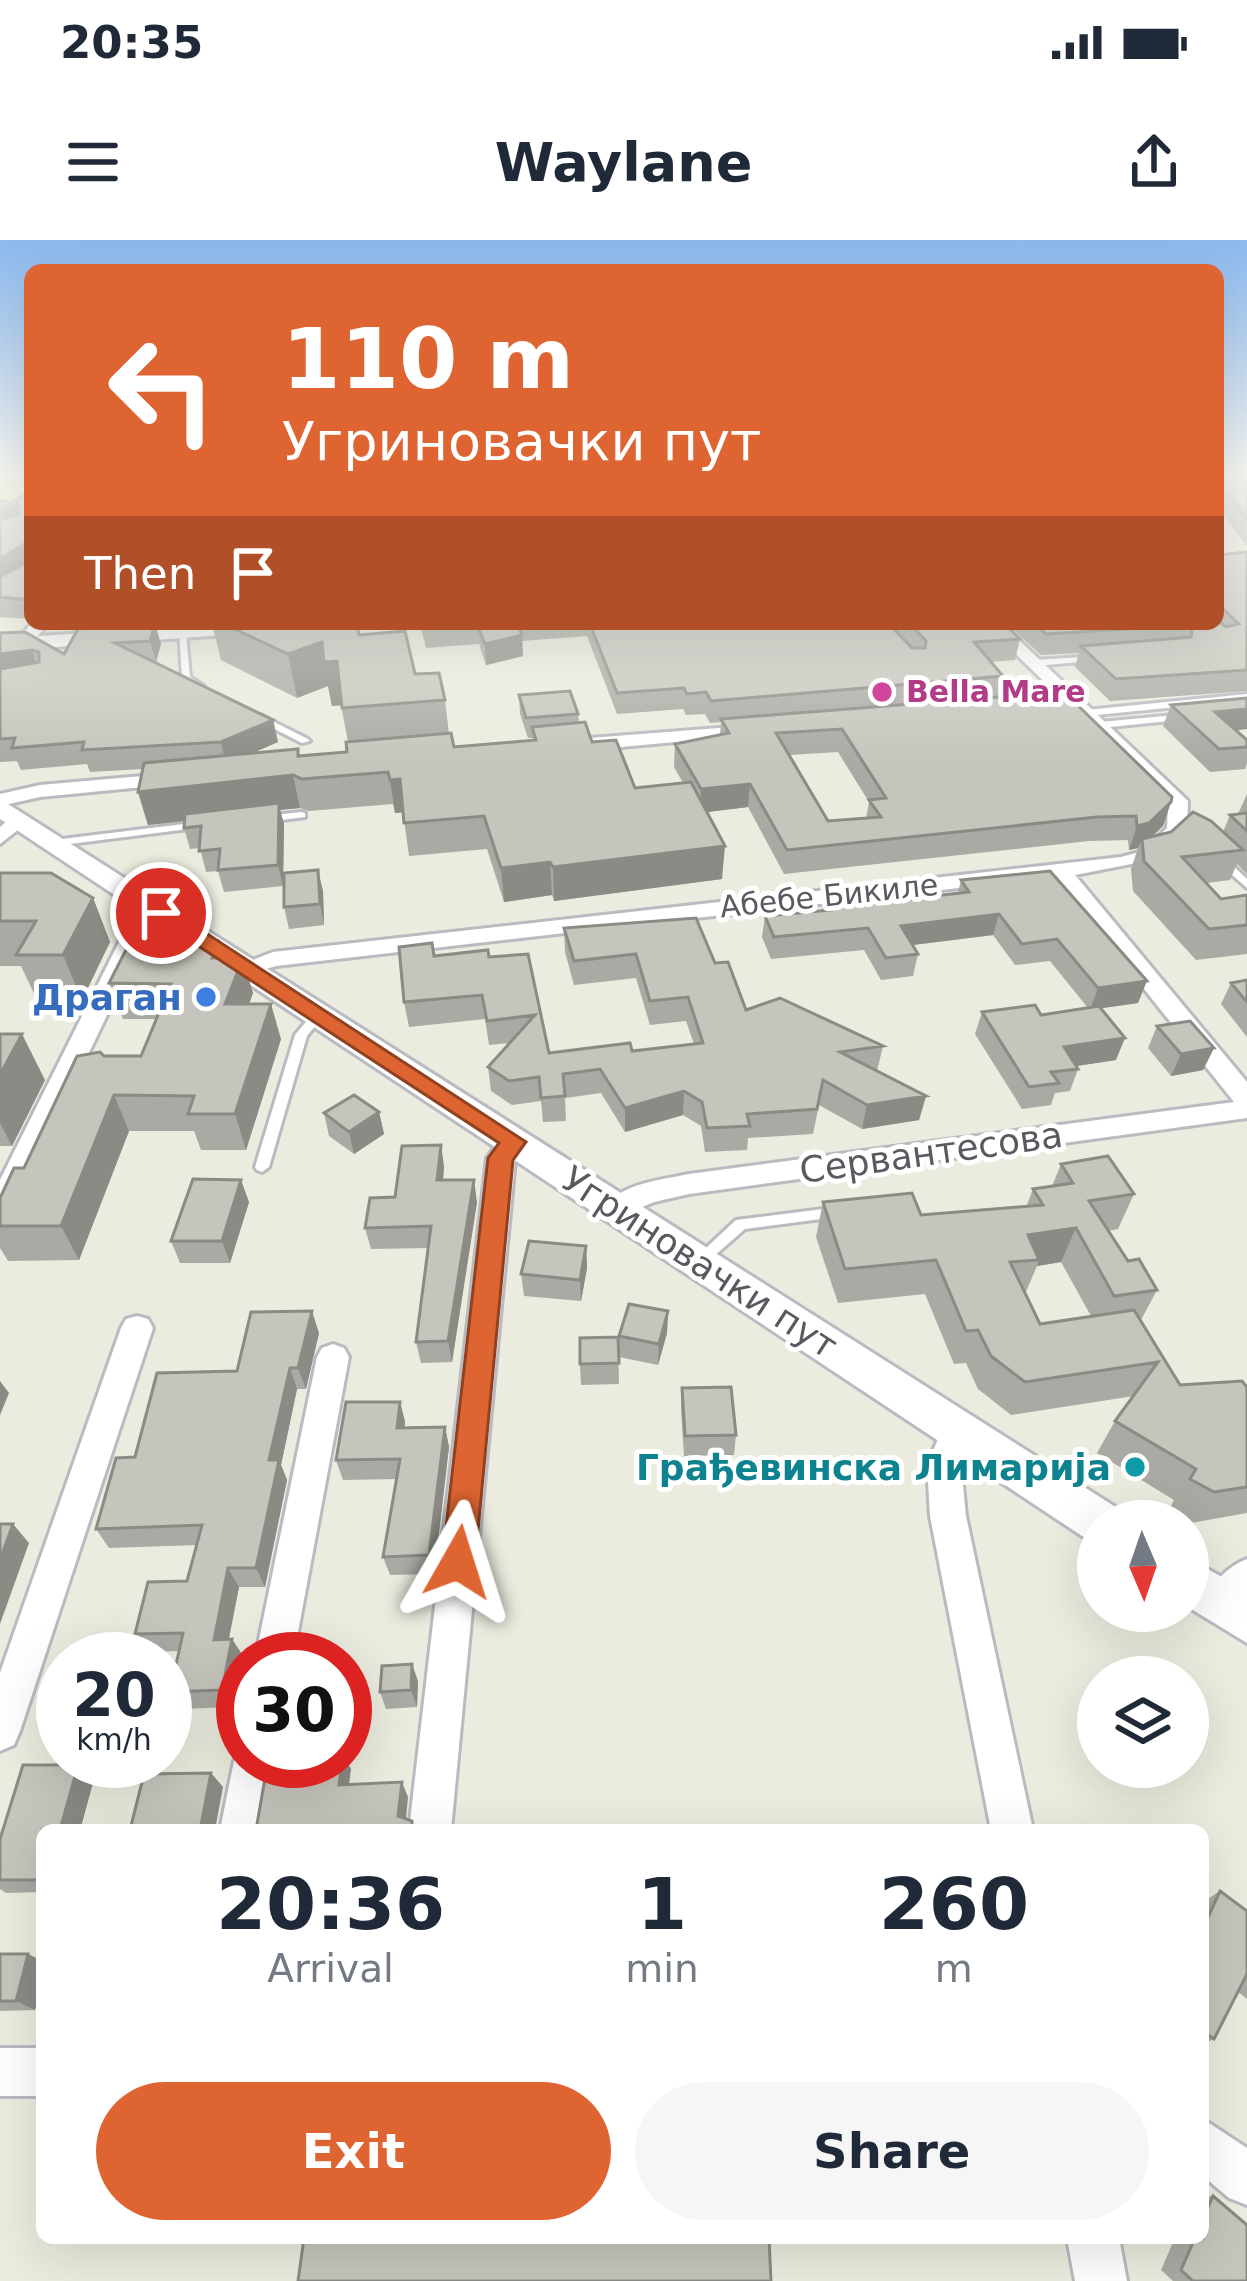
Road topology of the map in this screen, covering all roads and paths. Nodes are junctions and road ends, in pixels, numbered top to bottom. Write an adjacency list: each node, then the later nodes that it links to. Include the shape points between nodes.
1 (168, 630): 3 (street); 6 (lane, via 186,678)
2 (999, 630): 5 (street, Абебе Бикиле)
3 (11, 644)
4 (1118, 656): 5 (lane)
5 (1035, 663): 10 (street, Абебе Бикиле)
6 (214, 695)
7 (1247, 697): 10 (lane)
8 (1050, 703): 10 (street)
9 (250, 713): 13 (lane)
10 (1086, 713): 11 (lane); 22 (street, Абебе Бикиле, via 1174,796 1183,832 1145,858)
11 (1204, 715)
12 (775, 728): 14 (street)
13 (305, 741)
14 (562, 746)
15 (206, 777): 17 (street, via 40,791)
16 (301, 815): 18 (lane)
17 (5, 816): 20 (street, Угриновачки пут)
18 (258, 820)
19 (215, 824): 20 (lane)
20 (54, 843): 24 (street, Угриновачки пут)
21 (1206, 845): 23 (lane)
22 (1060, 870): 25 (street, Абебе Бикиле); 27 (street)
23 (1247, 885)
24 (161, 913): 25 (street, Угриновачки пут); 31 (street, via 135,932)
25 (245, 968): 26 (street, Угриновачки пут)
26 (318, 1015): 28 (street, Угриновачки пут); 29 (lane, via 302,1035)
27 (1247, 1105): 30 (street, Сервантесова, via 689,1184)
28 (514, 1142): 30 (street, Угриновачки пут); 42 (street, via 501,1158)
29 (262, 1167)
30 (619, 1208): 33 (street, Угриновачки пут)
31 (0, 1209)
32 (861, 1210): 33 (lane, via 741,1224)
33 (700, 1259): 36 (street, Угриновачки пут)
34 (137, 1328): 39 (street)
35 (333, 1357): 38 (street)
36 (958, 1430): 37 (street, Угриновачки пут); 43 (street, via 944,1465 947,1516)
37 (1077, 1507)
38 (279, 1632)
39 (0, 1731)
40 (250, 1788): 41 (street)
41 (242, 1824)
42 (431, 1824)
43 (1011, 1824)
44 (0, 2072): 45 (street)
45 (36, 2072)
46 (1209, 2149): 47 (street)
47 (1247, 2180)
48 (1094, 2244): 49 (street)
49 (1102, 2281)

